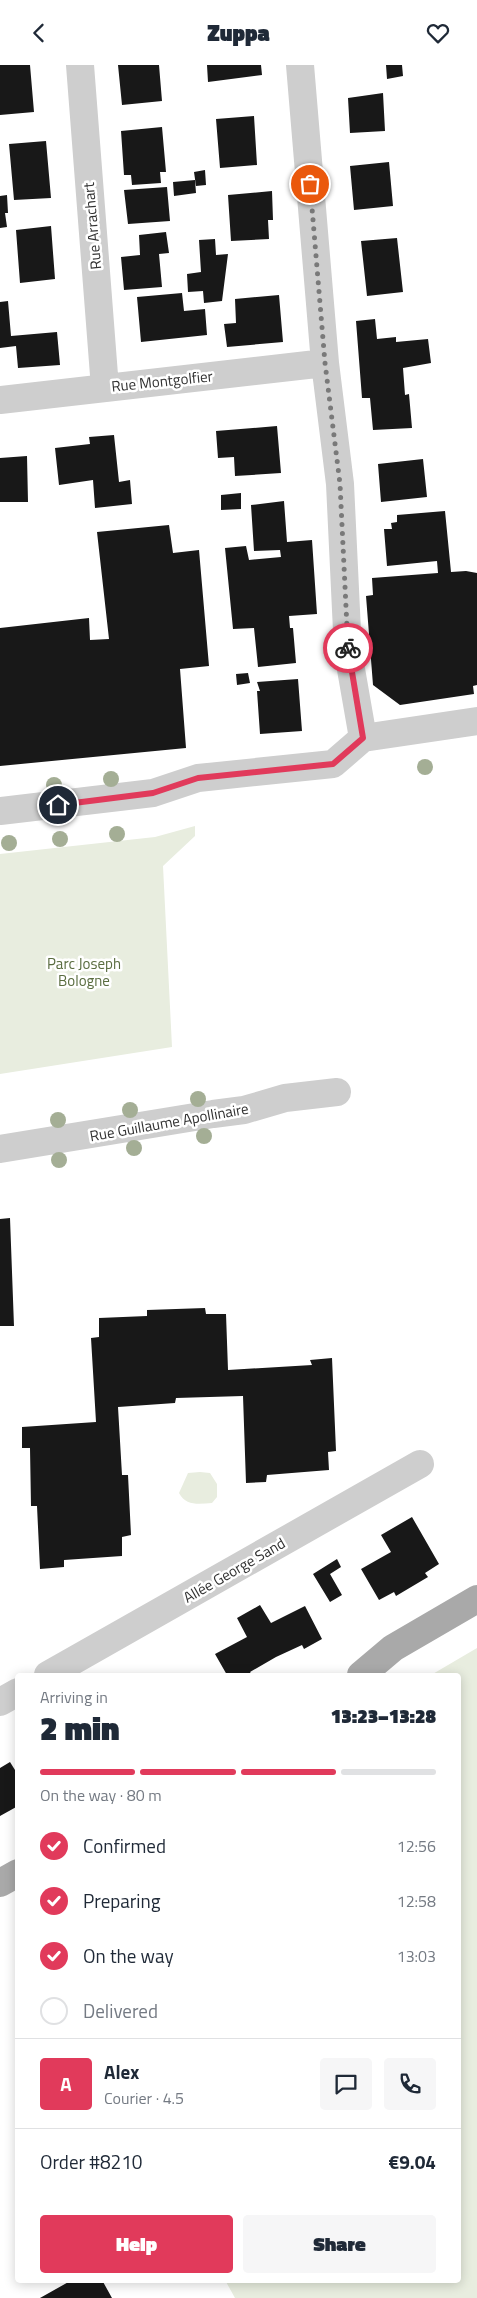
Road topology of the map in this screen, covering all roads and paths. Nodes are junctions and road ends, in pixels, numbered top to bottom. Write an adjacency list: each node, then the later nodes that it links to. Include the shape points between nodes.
1 (80, 65): 4 (street, Rue Arrachart)
2 (300, 65): 3 (street)
3 (325, 363): 4 (street, Rue Montgolfier); 7 (street, via 340,484 348,652)
4 (105, 388): 5 (street, Rue Montgolfier)
5 (0, 400)
6 (477, 721): 7 (street)
7 (363, 738): 8 (street, via 333,764 198,778 153,793)
8 (0, 811)
9 (337, 1092): 10 (street, Rue Guillaume Apollinaire, via 285,1098 244,1110)
10 (0, 1149)
11 (420, 1464): 14 (street, Allée George Sand)
12 (477, 1599): 15 (main road, via 393,1648)
13 (477, 1622): 16 (main road, via 402,1663)
14 (52, 1673)
15 (364, 1673)
16 (369, 1673)
17 (15, 1694): 18 (street)
18 (0, 1702)
19 (15, 1875): 20 (main road)
20 (0, 1883)

